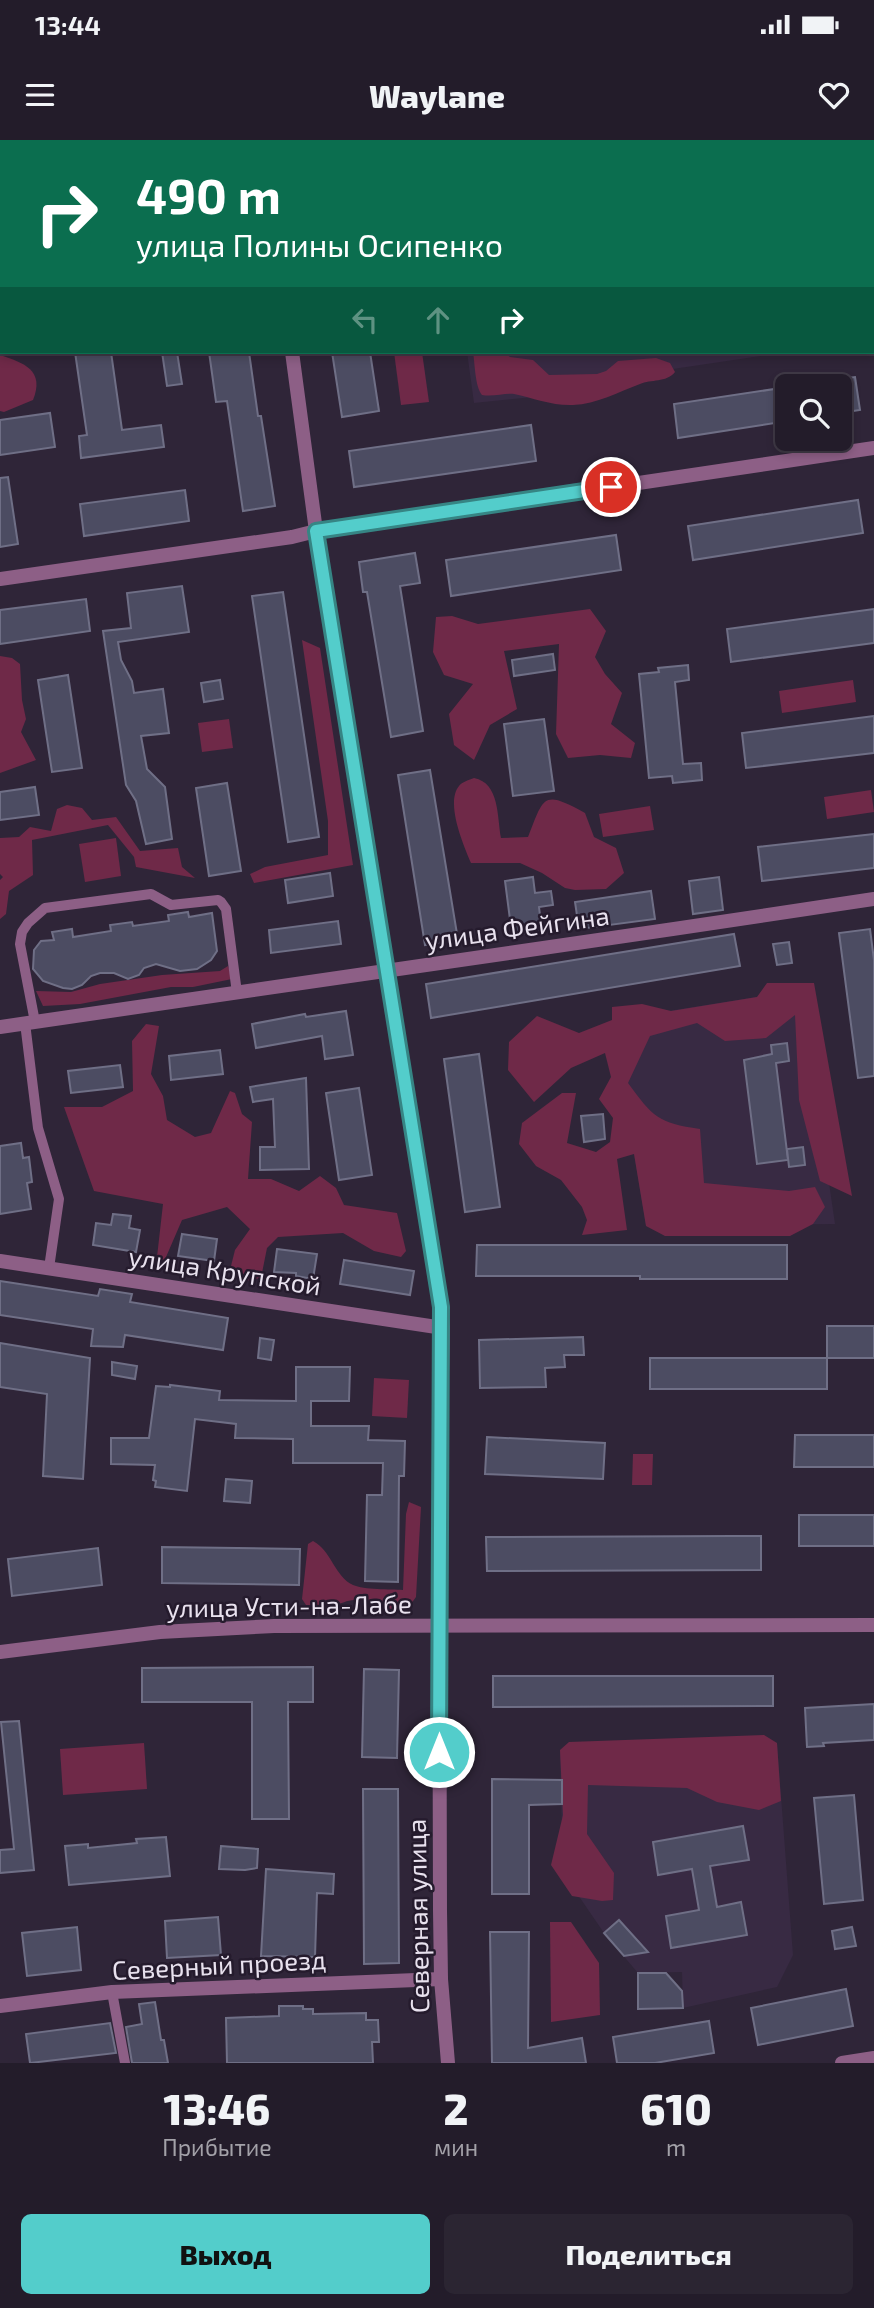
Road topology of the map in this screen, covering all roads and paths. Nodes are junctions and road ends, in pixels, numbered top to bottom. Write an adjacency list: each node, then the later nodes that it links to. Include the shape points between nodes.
1 (292, 354): 3 (street, Северная улица)
2 (874, 448): 3 (street)
3 (316, 531): 4 (street); 6 (street, Северная улица)
4 (0, 579)
5 (874, 898): 6 (street, улица Фейгина)
6 (386, 970): 7 (street, улица Фейгина); 12 (street, Северная улица)
7 (237, 993): 8 (street, улица Фейгина); 8 (lane, via 226,909 218,900 171,905 151,894 46,908 28,923 20,944)
8 (30, 1022): 9 (street, улица Фейгина); 11 (lane, via 38,1128 59,1199)
9 (0, 1027)
10 (0, 1261): 11 (street, улица Крупской)
11 (49, 1268): 12 (street, улица Крупской)
12 (443, 1328): 14 (street, Северная улица)
13 (874, 1625): 14 (street, улица Усти-на-Лабе)
14 (439, 1626): 15 (street, улица Усти-на-Лабе, via 274,1626 160,1632); 16 (street, Северная улица)
15 (0, 1652)
16 (441, 1979): 17 (street, Северный проезд); 21 (street, Северная улица)
17 (112, 1992): 18 (street, Северный проезд); 20 (lane)
18 (0, 2006)
19 (874, 2058): 22 (street)
20 (125, 2063)
21 (447, 2063)
22 (842, 2063)

